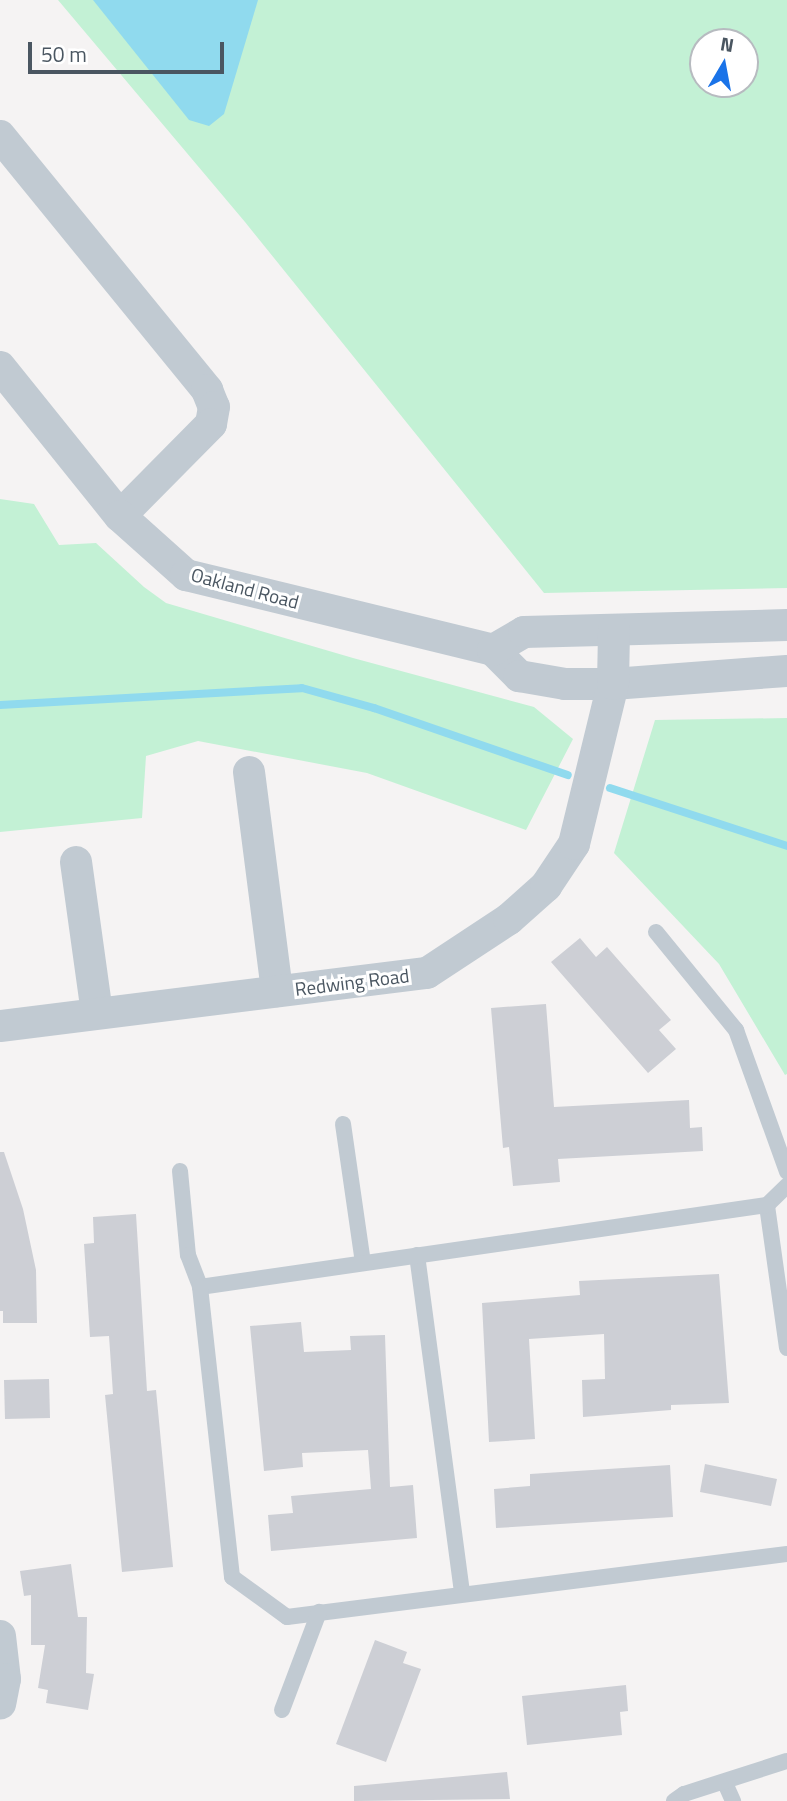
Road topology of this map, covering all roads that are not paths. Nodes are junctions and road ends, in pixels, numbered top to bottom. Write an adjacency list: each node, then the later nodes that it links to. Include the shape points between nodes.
1 (0, 136): 3 (street, via 207,390 214,407 211,425)
2 (3, 377): 3 (street, Oakland Road)
3 (120, 516): 6 (street, Oakland Road, via 186,575)
4 (787, 625): 5 (street)
5 (614, 630): 6 (street, via 524,632); 8 (street, Redwing Road)
6 (494, 650): 8 (street, via 519,676 565,684)
7 (787, 671): 8 (street)
8 (613, 684): 12 (street, Redwing Road, via 574,844 547,886 509,919 427,973)
9 (249, 772): 12 (street)
10 (76, 862): 13 (street)
11 (656, 932): 17 (lane, via 736,1030)
12 (278, 991): 13 (street, Redwing Road)
13 (97, 1013): 14 (street, Redwing Road)
14 (0, 1026)
15 (343, 1124): 21 (lane)
16 (180, 1171): 22 (lane, via 188,1255)
17 (787, 1172)
18 (787, 1186): 19 (lane)
19 (767, 1205): 20 (lane); 23 (lane)
20 (417, 1255): 21 (lane); 25 (lane)
21 (363, 1263): 22 (lane)
22 (200, 1287): 26 (lane, via 232,1577 288,1617)
23 (787, 1348)
24 (787, 1554): 25 (lane)
25 (462, 1594): 26 (lane)
26 (319, 1612): 29 (lane)
27 (0, 1636): 28 (street, via 5,1679)
28 (2, 1701)
29 (282, 1710)
30 (787, 1760): 31 (lane)
31 (725, 1783): 32 (lane); 33 (lane)
32 (674, 1801)
33 (733, 1801)

